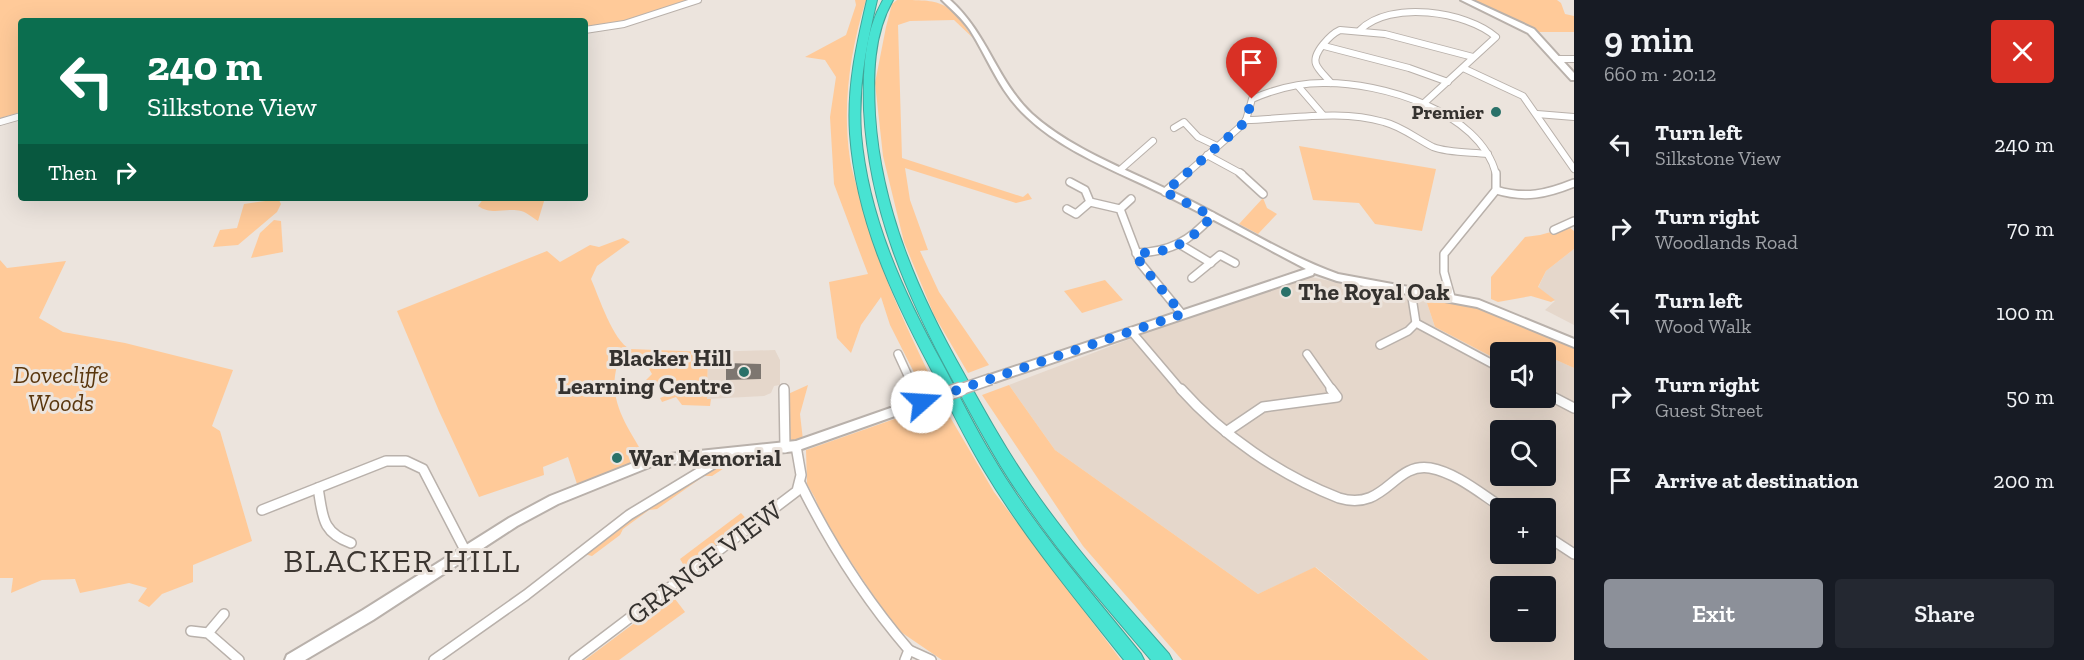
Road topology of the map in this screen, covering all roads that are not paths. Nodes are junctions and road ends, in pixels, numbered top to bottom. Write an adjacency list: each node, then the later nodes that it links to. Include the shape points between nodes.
1 (698, 0): 6 (street, via 624,24)
2 (873, 0): 85 (highway, via 858,57 855,97 856,136 879,245 910,317 989,465 1052,557)
3 (888, 0): 86 (highway, via 873,43 870,124 878,183 909,280 926,320 1009,466 1081,566)
4 (946, 0): 30 (street, via 969,20 1006,90 1029,115 1057,136)
5 (1465, 0): 10 (street, via 1531,31)
6 (588, 30)
7 (1360, 30): 8 (street, via 1339,30); 9 (street); 9 (street, via 1365,19 1379,12 1440,12 1494,33 1496,37)
8 (1323, 46): 14 (street); 15 (street, via 1316,64)
9 (1473, 57): 12 (street)
10 (1556, 59): 11 (street); 13 (street)
11 (1574, 59)
12 (1462, 68): 14 (street); 20 (street, via 1516,91)
13 (1574, 78)
14 (1448, 82): 17 (street)
15 (1331, 83): 16 (street); 17 (street, via 1384,90)
16 (1298, 86): 18 (street); 22 (street, via 1252,99)
17 (1423, 104): 28 (street, via 1457,123)
18 (1323, 115): 22 (street); 28 (street, via 1372,118 1436,148)
19 (18, 117): 23 (street)
20 (1539, 117): 21 (street); 24 (street); 31 (street)
21 (1574, 117)
22 (1246, 120): 27 (street)
23 (0, 122)
24 (1574, 122)
25 (1174, 128): 27 (street, via 1184,122 1198,137)
26 (1152, 141): 30 (street)
27 (1217, 147): 29 (street)
28 (1488, 154): 34 (street, via 1498,182)
29 (1207, 155): 35 (street); 36 (street, via 1241,172)
30 (1120, 170): 35 (street)
31 (1574, 170)
32 (1070, 182): 38 (street, via 1085,190)
33 (1574, 183): 34 (street, via 1542,196)
34 (1496, 190): 51 (street, via 1444,254 1443,272)
35 (1165, 192): 41 (street)
36 (1263, 194)
37 (1131, 199): 40 (street)
38 (1090, 202): 39 (street, via 1076,214); 40 (street)
39 (1067, 209)
40 (1120, 209): 45 (street)
41 (1212, 216): 44 (street); 48 (street)
42 (1574, 221): 43 (street)
43 (1554, 230)
44 (1181, 244): 45 (street, via 1172,250); 46 (street)
45 (1136, 253): 52 (street)
46 (1211, 263): 47 (street, via 1220,255); 49 (street)
47 (1235, 263)
48 (1312, 268): 50 (street, via 1337,277); 52 (street)
49 (1192, 278)
50 (1411, 291): 51 (street); 53 (street)
51 (1451, 297): 55 (street, via 1479,304)
52 (1182, 314): 54 (street)
53 (1416, 323): 56 (street, via 1408,332); 59 (street)
54 (1131, 332): 62 (street, bridge); 64 (street)
55 (1574, 343)
56 (1380, 345)
57 (898, 354): 62 (street)
58 (1306, 354): 64 (street, via 1337,397 1263,407)
59 (1490, 363)
60 (784, 388): 65 (street, GRANGE VIEW)
61 (1556, 399): 63 (street)
62 (922, 402): 65 (street)
63 (1574, 408)
64 (1226, 432): 69 (street, via 1299,479 1343,500 1379,496 1407,471 1429,467 1449,474)
65 (790, 447): 66 (street); 67 (street, GRANGE VIEW)
66 (730, 453): 73 (street, via 651,461 554,500); 81 (street, via 629,515 526,596)
67 (800, 483): 78 (street, via 819,524 887,625); 82 (street, GRANGE VIEW, via 797,491)
68 (318, 488): 70 (street); 72 (street, via 326,528 334,538); 73 (street, via 386,461 411,461 423,469)
69 (1490, 500)
70 (262, 510)
71 (1556, 542): 74 (street)
72 (351, 543)
73 (466, 552): 80 (street)
74 (1574, 554)
75 (224, 614): 77 (street)
76 (191, 632): 77 (street)
77 (208, 633): 79 (street)
78 (909, 650): 83 (street); 84 (street)
79 (239, 660)
80 (292, 660)
81 (434, 660)
82 (574, 660)
83 (905, 660)
84 (931, 660)
85 (1135, 660)
86 (1163, 660)

